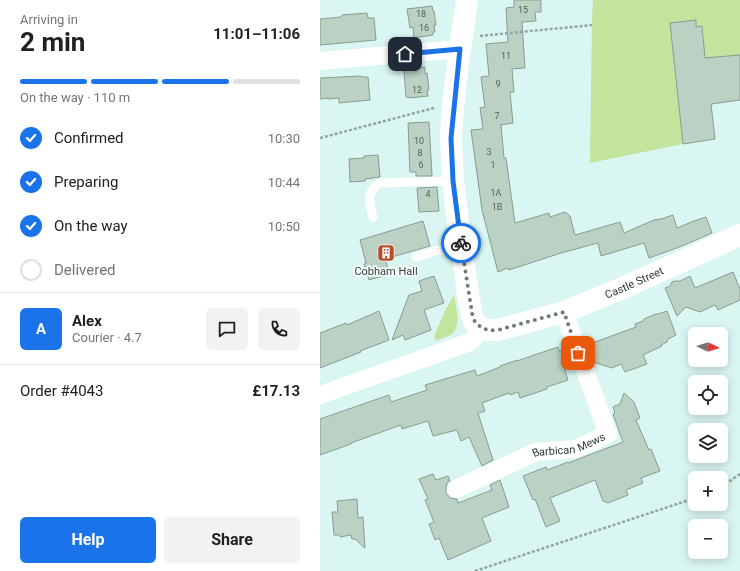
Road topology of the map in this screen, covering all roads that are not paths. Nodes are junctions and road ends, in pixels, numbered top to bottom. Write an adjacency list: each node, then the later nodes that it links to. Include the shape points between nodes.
1 (467, 0): 2 (street)
2 (461, 43): 3 (street); 4 (street, via 451,138)
3 (320, 61)
4 (453, 181): 5 (lane, via 380,183 371,193); 7 (street)
5 (373, 217)
6 (740, 235): 9 (street, Castle Street)
7 (462, 251): 8 (lane, via 438,250); 10 (street, via 473,319)
8 (416, 257)
9 (564, 312): 10 (street, Castle Street, via 498,330); 12 (street, Barbican Mews, via 608,434 576,449 536,452)
10 (483, 329): 11 (street, via 470,342)
11 (320, 395)
12 (456, 489)

